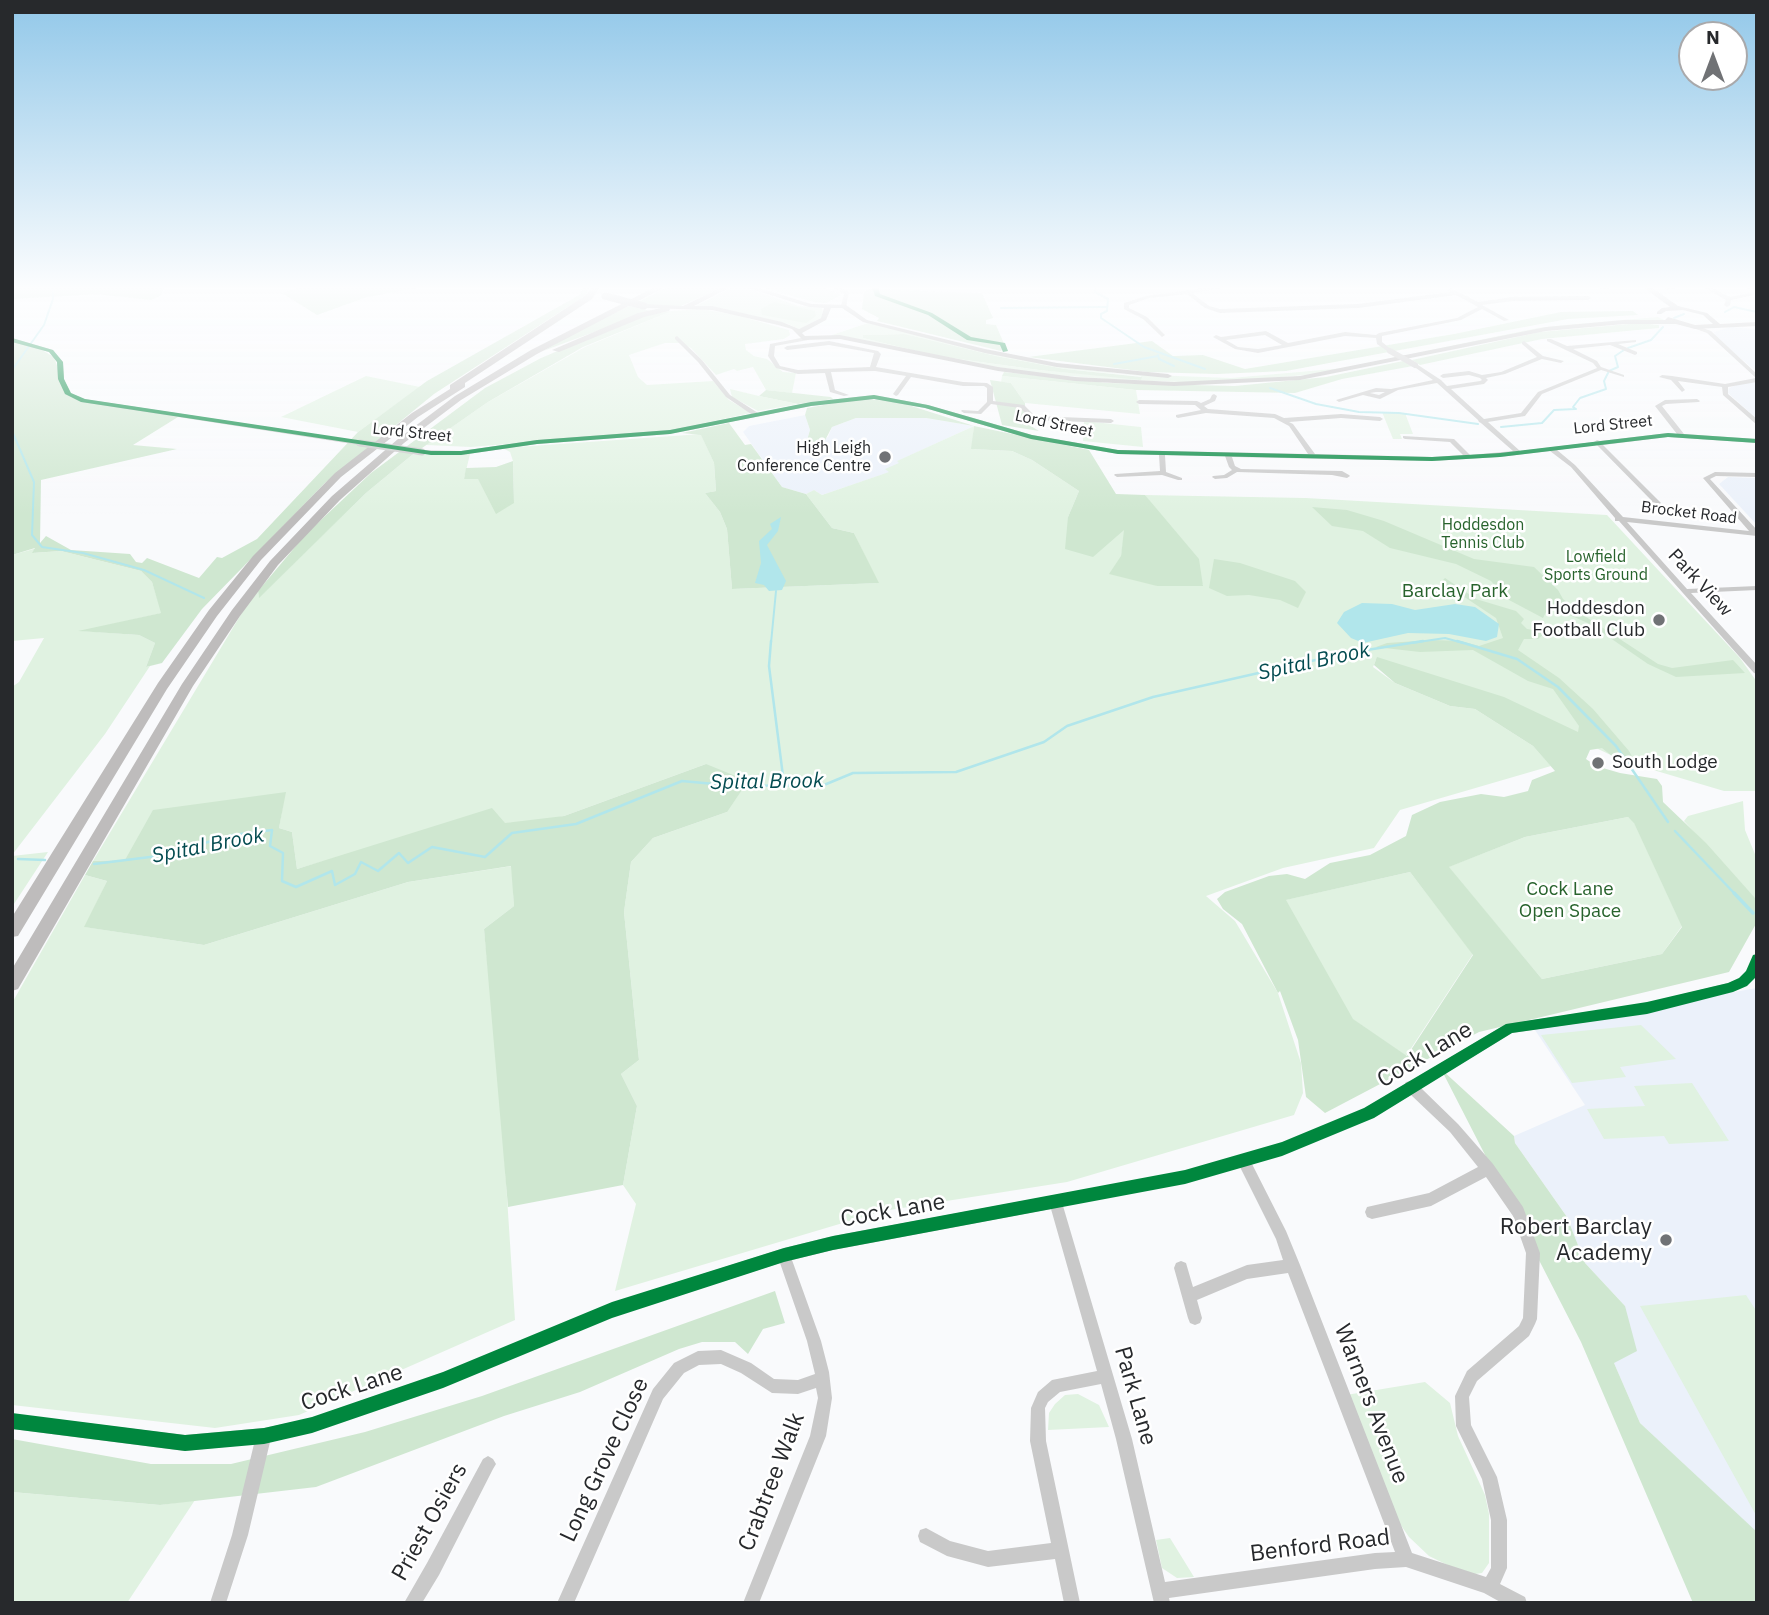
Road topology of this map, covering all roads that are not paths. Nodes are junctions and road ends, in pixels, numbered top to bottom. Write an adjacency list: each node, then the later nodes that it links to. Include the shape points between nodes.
1 (60, 362): 38 (street, Lord Street, bridge, via 64,388 83,401 422,452 461,453 670,432)
2 (487, 362): 36 (highway)
3 (500, 362): 36 (highway)
4 (515, 362): 47 (highway)
5 (530, 362): 47 (highway)
6 (701, 362): 38 (street, via 728,396)
7 (775, 362): 19 (street, via 791,372)
8 (875, 362): 17 (street)
9 (955, 362): 12 (main road, via 1039,375 1200,384 1325,375)
10 (1042, 362): 11 (main road, via 1198,377 1314,371)
11 (1357, 362)
12 (1388, 362)
13 (1410, 362): 24 (street, bridge)
14 (1528, 362): 22 (street)
15 (1596, 362): 18 (street)
16 (1743, 362): 26 (street)
17 (872, 369): 19 (street); 20 (street)
18 (1606, 369): 21 (street); 43 (street, via 1540,393 1523,415)
19 (828, 372): 30 (street, via 835,394)
20 (910, 374): 30 (street); 35 (street, via 986,384)
21 (1622, 376)
22 (1482, 377): 24 (street, via 1469,373); 28 (street, via 1482,383)
23 (1662, 377): 25 (street)
24 (1444, 378): 28 (street); 32 (street)
25 (1672, 378): 27 (street); 29 (street)
26 (1757, 378): 27 (street)
27 (1725, 386): 44 (street, via 1725,394)
28 (1446, 388): 43 (street)
29 (1682, 390)
30 (896, 394): 35 (street, via 975,414)
31 (1214, 396): 37 (street)
32 (1339, 400)
33 (1139, 401): 37 (street)
34 (1697, 401): 45 (street, via 1658,406)
35 (990, 402): 42 (street, via 1022,406 1033,418)
36 (427, 407): 69 (highway, via 338,475 257,558 213,612 162,686)
37 (1204, 408): 39 (street); 41 (street)
38 (757, 415): 51 (street, Lord Street, via 837,400 884,397 1054,442)
39 (1178, 416)
40 (1380, 419): 41 (street)
41 (1285, 420): 54 (street)
42 (1111, 421)
43 (1480, 421): 52 (street)
44 (1757, 423)
45 (1681, 435): 48 (street, Lord Street); 49 (street, Lord Street)
46 (1405, 438): 55 (street, via 1452,440)
47 (401, 440): 71 (highway, via 316,518 236,613 188,684)
48 (1757, 440)
49 (1597, 442): 50 (street, Lord Street); 63 (street, via 1658,503)
50 (1550, 448): 52 (street, Lord Street); 64 (street, Park View, via 1573,466)
51 (1162, 453): 53 (street, Lord Street); 57 (street)
52 (1519, 453): 55 (street, Lord Street)
53 (1228, 454): 54 (street, Lord Street); 56 (street)
54 (1313, 456): 55 (street, Lord Street)
55 (1469, 457)
56 (1236, 470): 58 (street); 61 (street)
57 (1163, 473): 59 (street); 62 (street)
58 (1332, 473)
59 (1117, 475)
60 (1757, 475): 65 (street, via 1706,478)
61 (1215, 477)
62 (1181, 479)
63 (1650, 503)
64 (1618, 519): 65 (street, Brocket Road); 67 (street, Park View)
65 (1756, 534)
66 (1757, 588): 67 (street)
67 (1687, 591): 68 (street, Park View)
68 (1757, 671)
69 (12, 931)
70 (1757, 959): 72 (street, Cock Lane, via 1751,974 1729,988 1647,1009 1510,1028)
71 (12, 984)
72 (1410, 1086): 73 (street, Cock Lane, via 1369,1113); 74 (street)
73 (1244, 1161): 75 (street, Cock Lane); 78 (street, Warners Avenue)
74 (1488, 1169): 76 (street, via 1431,1199); 90 (street, via 1524,1225 1533,1269 1530,1319 1524,1331 1472,1376 1462,1396 1464,1426 1489,1477 1497,1506 1499,1568)
75 (1056, 1204): 77 (street, Cock Lane); 82 (street, Park Lane)
76 (1372, 1212)
77 (784, 1255): 83 (street, Crabtree Walk); 85 (street, Cock Lane, via 612,1310 370,1406)
78 (1293, 1265): 80 (street, via 1247,1272); 89 (street, Warners Avenue)
79 (1181, 1268): 80 (street)
80 (1189, 1296): 81 (street)
81 (1195, 1318)
82 (1107, 1376): 88 (street, via 1057,1385 1042,1397 1038,1408 1038,1441); 91 (street, Park Lane)
83 (823, 1378): 94 (street, Long Grove Close, via 798,1387 772,1386 720,1357 698,1358 679,1368 658,1394); 95 (street, Crabtree Walk, via 825,1398 818,1436)
84 (12, 1421): 85 (street, Cock Lane, via 163,1442)
85 (264, 1436): 92 (street)
86 (488, 1464): 93 (street, Priest Osiers)
87 (926, 1536): 88 (street, via 947,1548 988,1559)
88 (1061, 1550): 96 (street)
89 (1406, 1559): 90 (street, Benford Road); 91 (street, Benford Road)
90 (1487, 1586): 97 (street, Benford Road)
91 (1161, 1597)
92 (218, 1603)
93 (412, 1603)
94 (565, 1603)
95 (751, 1603)
96 (1072, 1603)
97 (1519, 1603)

